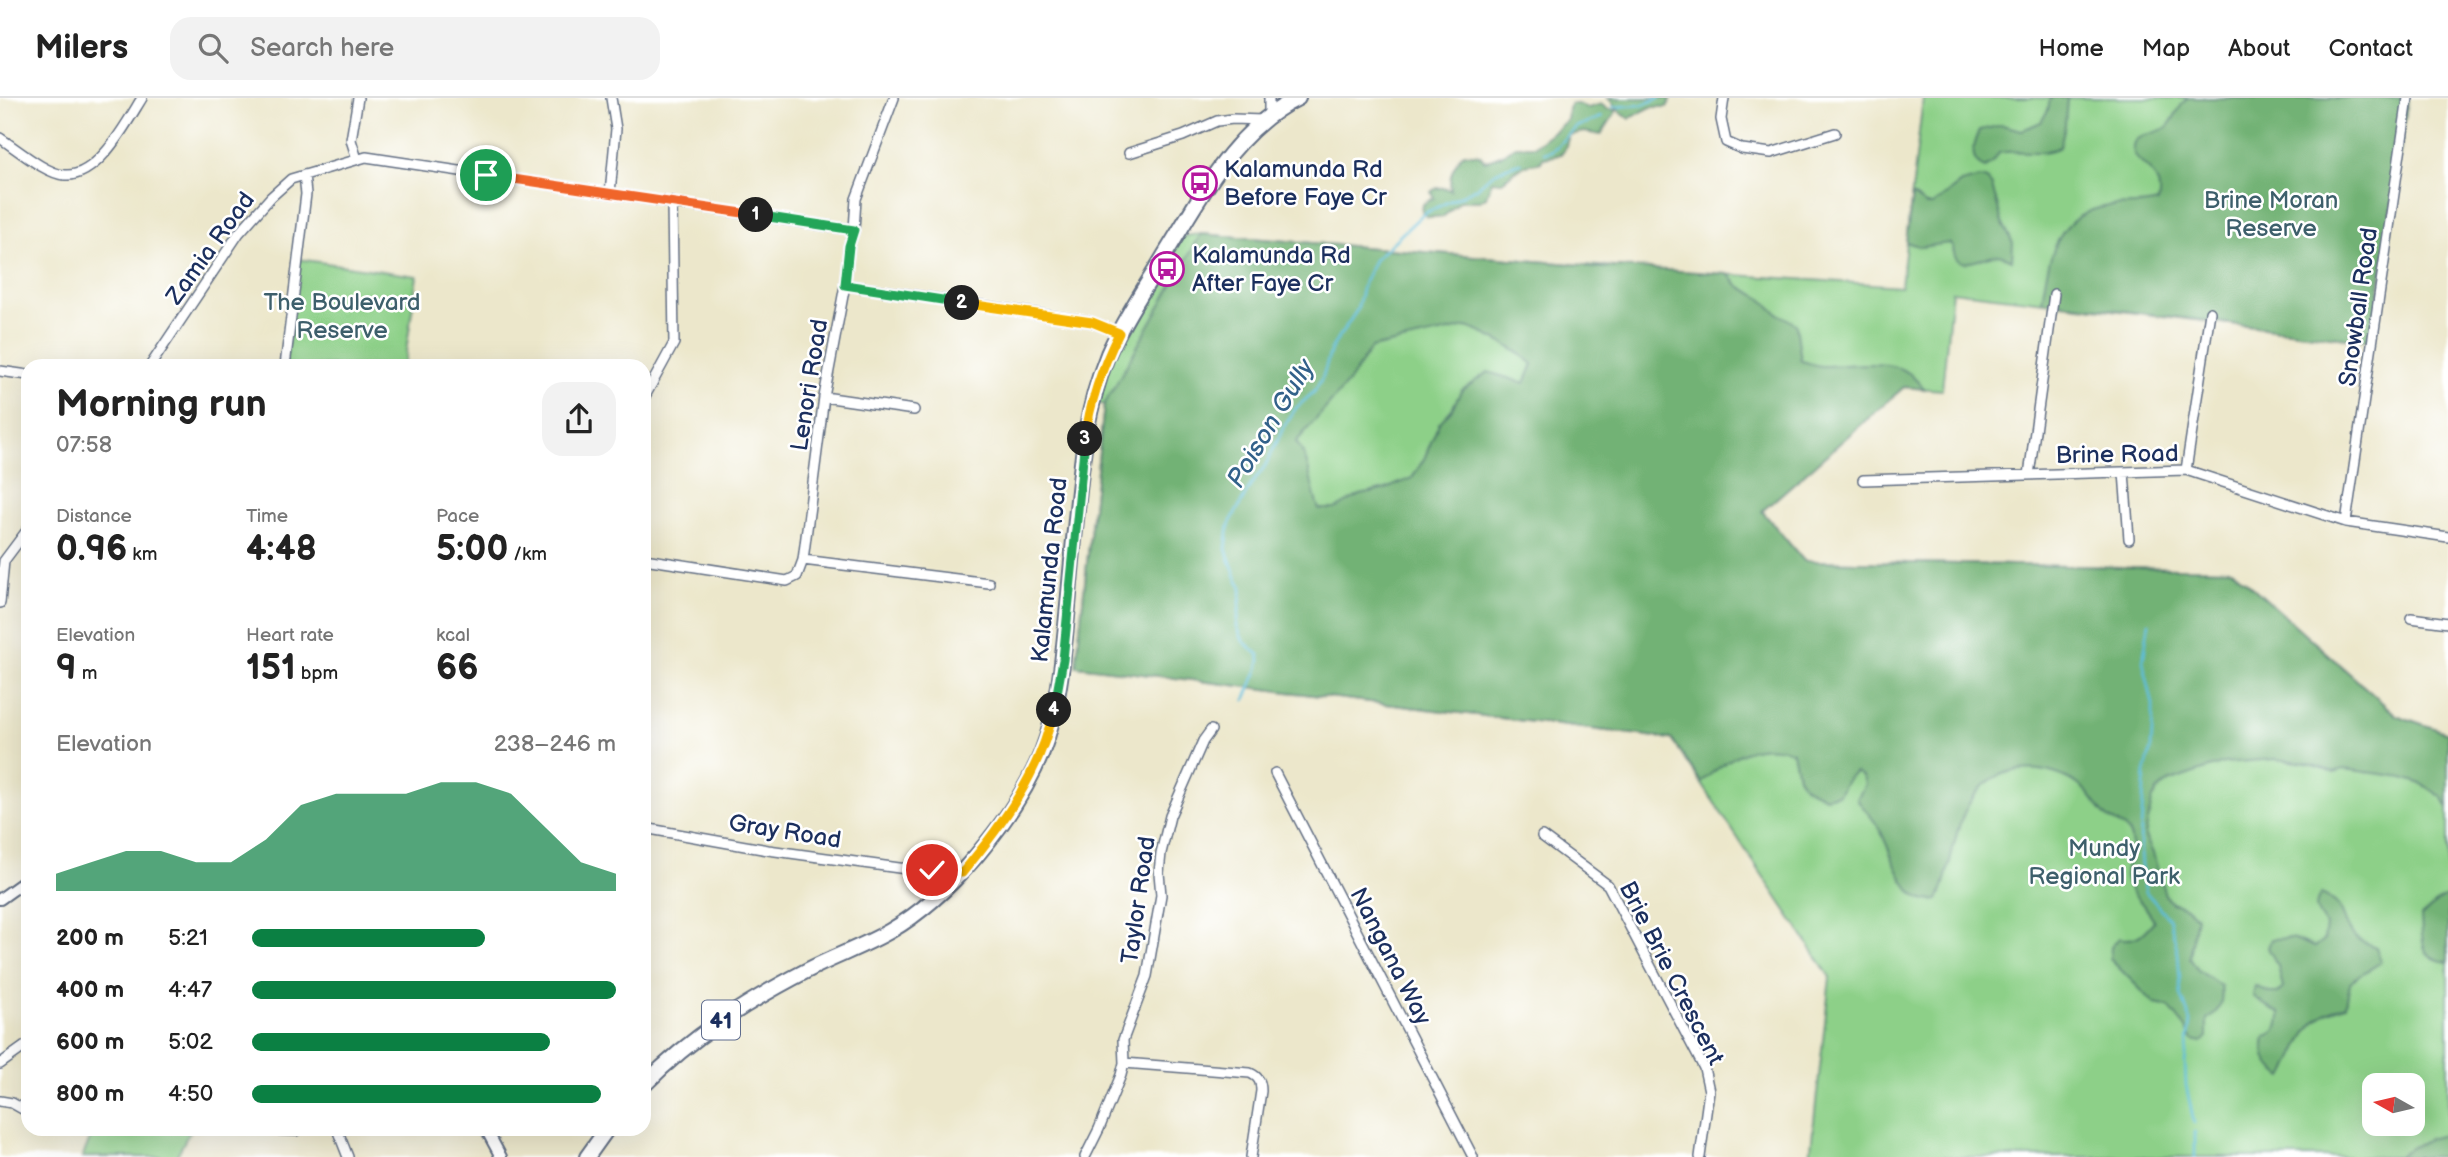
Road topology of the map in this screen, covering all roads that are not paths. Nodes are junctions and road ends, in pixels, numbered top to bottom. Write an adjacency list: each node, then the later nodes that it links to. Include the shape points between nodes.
1 (142, 98): 11 (street, via 111,146 84,173 65,176 43,167)
2 (358, 98): 13 (street, via 351,141)
3 (611, 98): 15 (street, via 616,129)
4 (894, 98): 17 (street, Lenori Road, via 856,199)
5 (1269, 98): 9 (street)
6 (1298, 98): 9 (main road, Kalamunda Road / 41)
7 (1724, 98): 10 (street, via 1721,119 1727,142 1742,149 1771,153)
8 (2408, 98): 33 (street, Snowball Road)
9 (1266, 118): 12 (street, via 1217,121); 21 (main road, Kalamunda Road / 41, via 1226,159)
10 (1835, 133)
11 (0, 138)
12 (1129, 153)
13 (357, 159): 14 (street, Zamia Road); 15 (street, Zamia Road)
14 (304, 175): 22 (street, Zamia Road, via 291,179 239,233); 23 (street, via 306,194)
15 (610, 193): 16 (street, Zamia Road)
16 (672, 202): 17 (street, Zamia Road); 26 (street, via 674,344)
17 (854, 230): 18 (street, Lenori Road)
18 (845, 285): 21 (street, via 1092,322); 27 (street, Lenori Road)
19 (2054, 294): 31 (street)
20 (2210, 312): 29 (street)
21 (1119, 333): 48 (main road, Kalamunda Road / 41, via 1092,401 1086,432 1062,668 1051,723 1024,790)
22 (155, 359)
23 (286, 359)
24 (0, 371): 25 (street)
25 (21, 374)
26 (651, 385)
27 (824, 397): 28 (street); 38 (street, Lenori Road)
28 (914, 410)
29 (2186, 470): 30 (street, Brine Road); 33 (street, Brine Road)
30 (2124, 472): 31 (street, Brine Road); 36 (street)
31 (2029, 475): 32 (street, Brine Road)
32 (1863, 480)
33 (2346, 522): 34 (street, Brine Road)
34 (2448, 537)
35 (21, 538): 40 (street, via 4,561)
36 (2129, 539)
37 (651, 559): 38 (street, via 787,580 797,576)
38 (803, 560): 39 (street)
39 (989, 583)
40 (0, 603)
41 (2411, 618): 42 (street)
42 (2448, 623)
43 (1211, 730): 53 (street, Taylor Road, via 1170,816 1161,853 1161,895 1147,976 1123,1040)
44 (1275, 773): 66 (street, Nangana Way)
45 (651, 829): 47 (street, Gray Road)
46 (1542, 836): 67 (street, Brie Brie Crescent, via 1608,885 1704,1068 1709,1091)
47 (921, 871): 48 (street, Gray Road); 50 (street, via 932,878)
48 (962, 873): 50 (main road, Kalamunda Road / 41)
49 (21, 884): 51 (street)
50 (940, 894): 55 (main road, Kalamunda Road / 41, via 890,931 730,1013)
51 (0, 899)
52 (21, 1049): 54 (street)
53 (1124, 1063): 64 (street, Taylor Road); 65 (street, via 1255,1076 1261,1091)
54 (0, 1065)
55 (651, 1078)
56 (0, 1101): 57 (street)
57 (21, 1108)
58 (340, 1136): 61 (street)
59 (490, 1136): 62 (street)
60 (602, 1136): 63 (main road)
61 (348, 1157)
62 (501, 1157)
63 (587, 1157)
64 (1085, 1157)
65 (1251, 1157)
66 (1473, 1157)
67 (1700, 1157)

